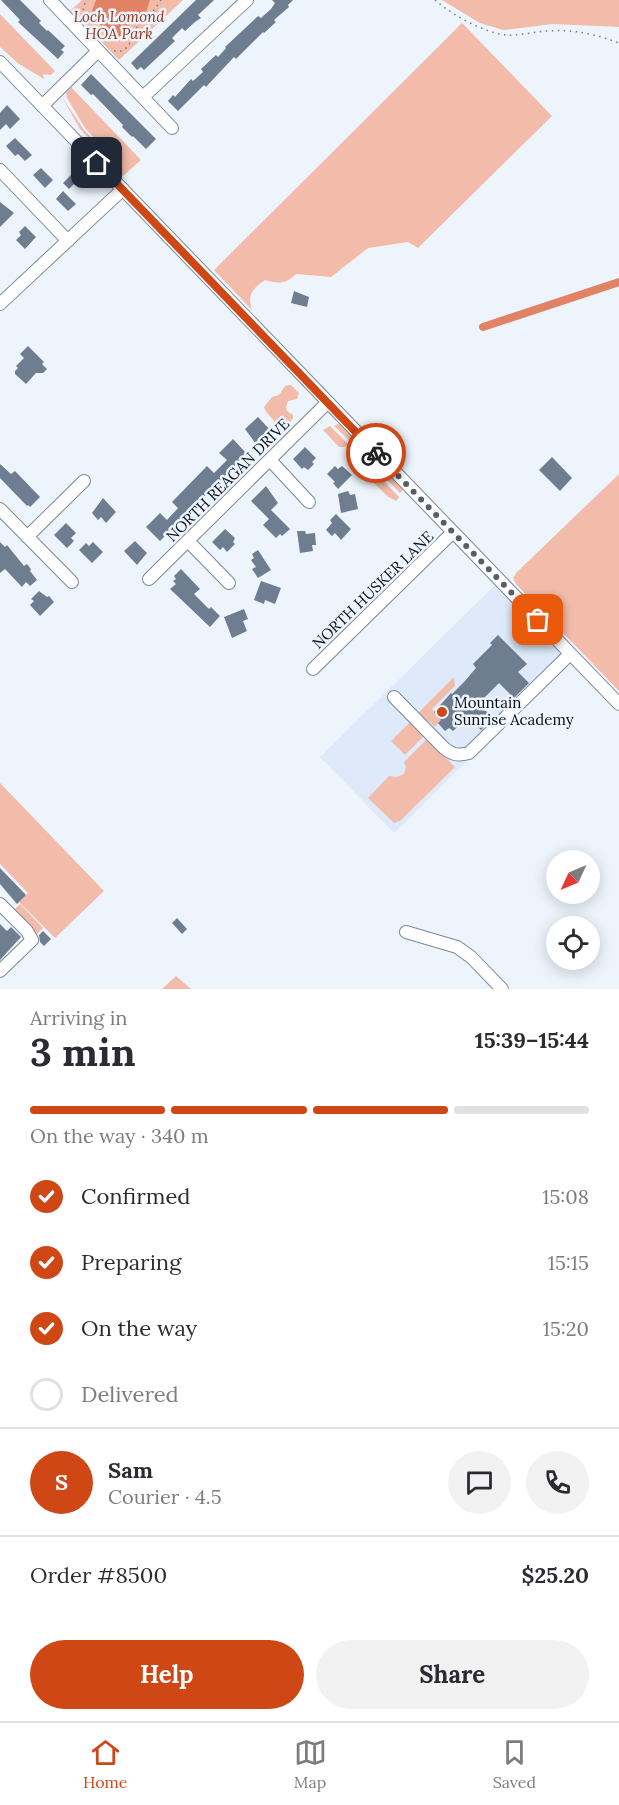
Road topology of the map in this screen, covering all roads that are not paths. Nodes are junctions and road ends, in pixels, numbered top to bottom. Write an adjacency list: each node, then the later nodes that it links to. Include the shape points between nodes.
1 (50, 0): 3 (street)
2 (247, 0): 5 (street)
3 (100, 49): 5 (street); 6 (street)
4 (0, 62): 6 (street)
5 (143, 97): 7 (street)
6 (39, 103): 9 (street)
7 (172, 128)
8 (0, 170): 10 (street)
9 (123, 189): 10 (street); 12 (street)
10 (68, 240): 11 (street)
11 (0, 304)
12 (328, 402): 13 (street, NORTH REAGAN DRIVE); 17 (street)
13 (270, 460): 15 (street); 19 (street, NORTH REAGAN DRIVE)
14 (84, 481): 18 (street)
15 (309, 502)
16 (0, 509): 18 (street)
17 (453, 532): 23 (street); 24 (street, NORTH HUSKER LANE)
18 (27, 537): 21 (street)
19 (188, 541): 20 (street, NORTH REAGAN DRIVE); 22 (street)
20 (149, 579)
21 (72, 582)
22 (229, 583)
23 (570, 654): 25 (street, via 469,753 462,755 453,755 444,748); 26 (street)
24 (313, 669)
25 (394, 697)
26 (619, 704)
27 (0, 904): 29 (street, via 32,940)
28 (406, 932): 30 (street, via 456,947)
29 (0, 971)
30 (502, 989)

